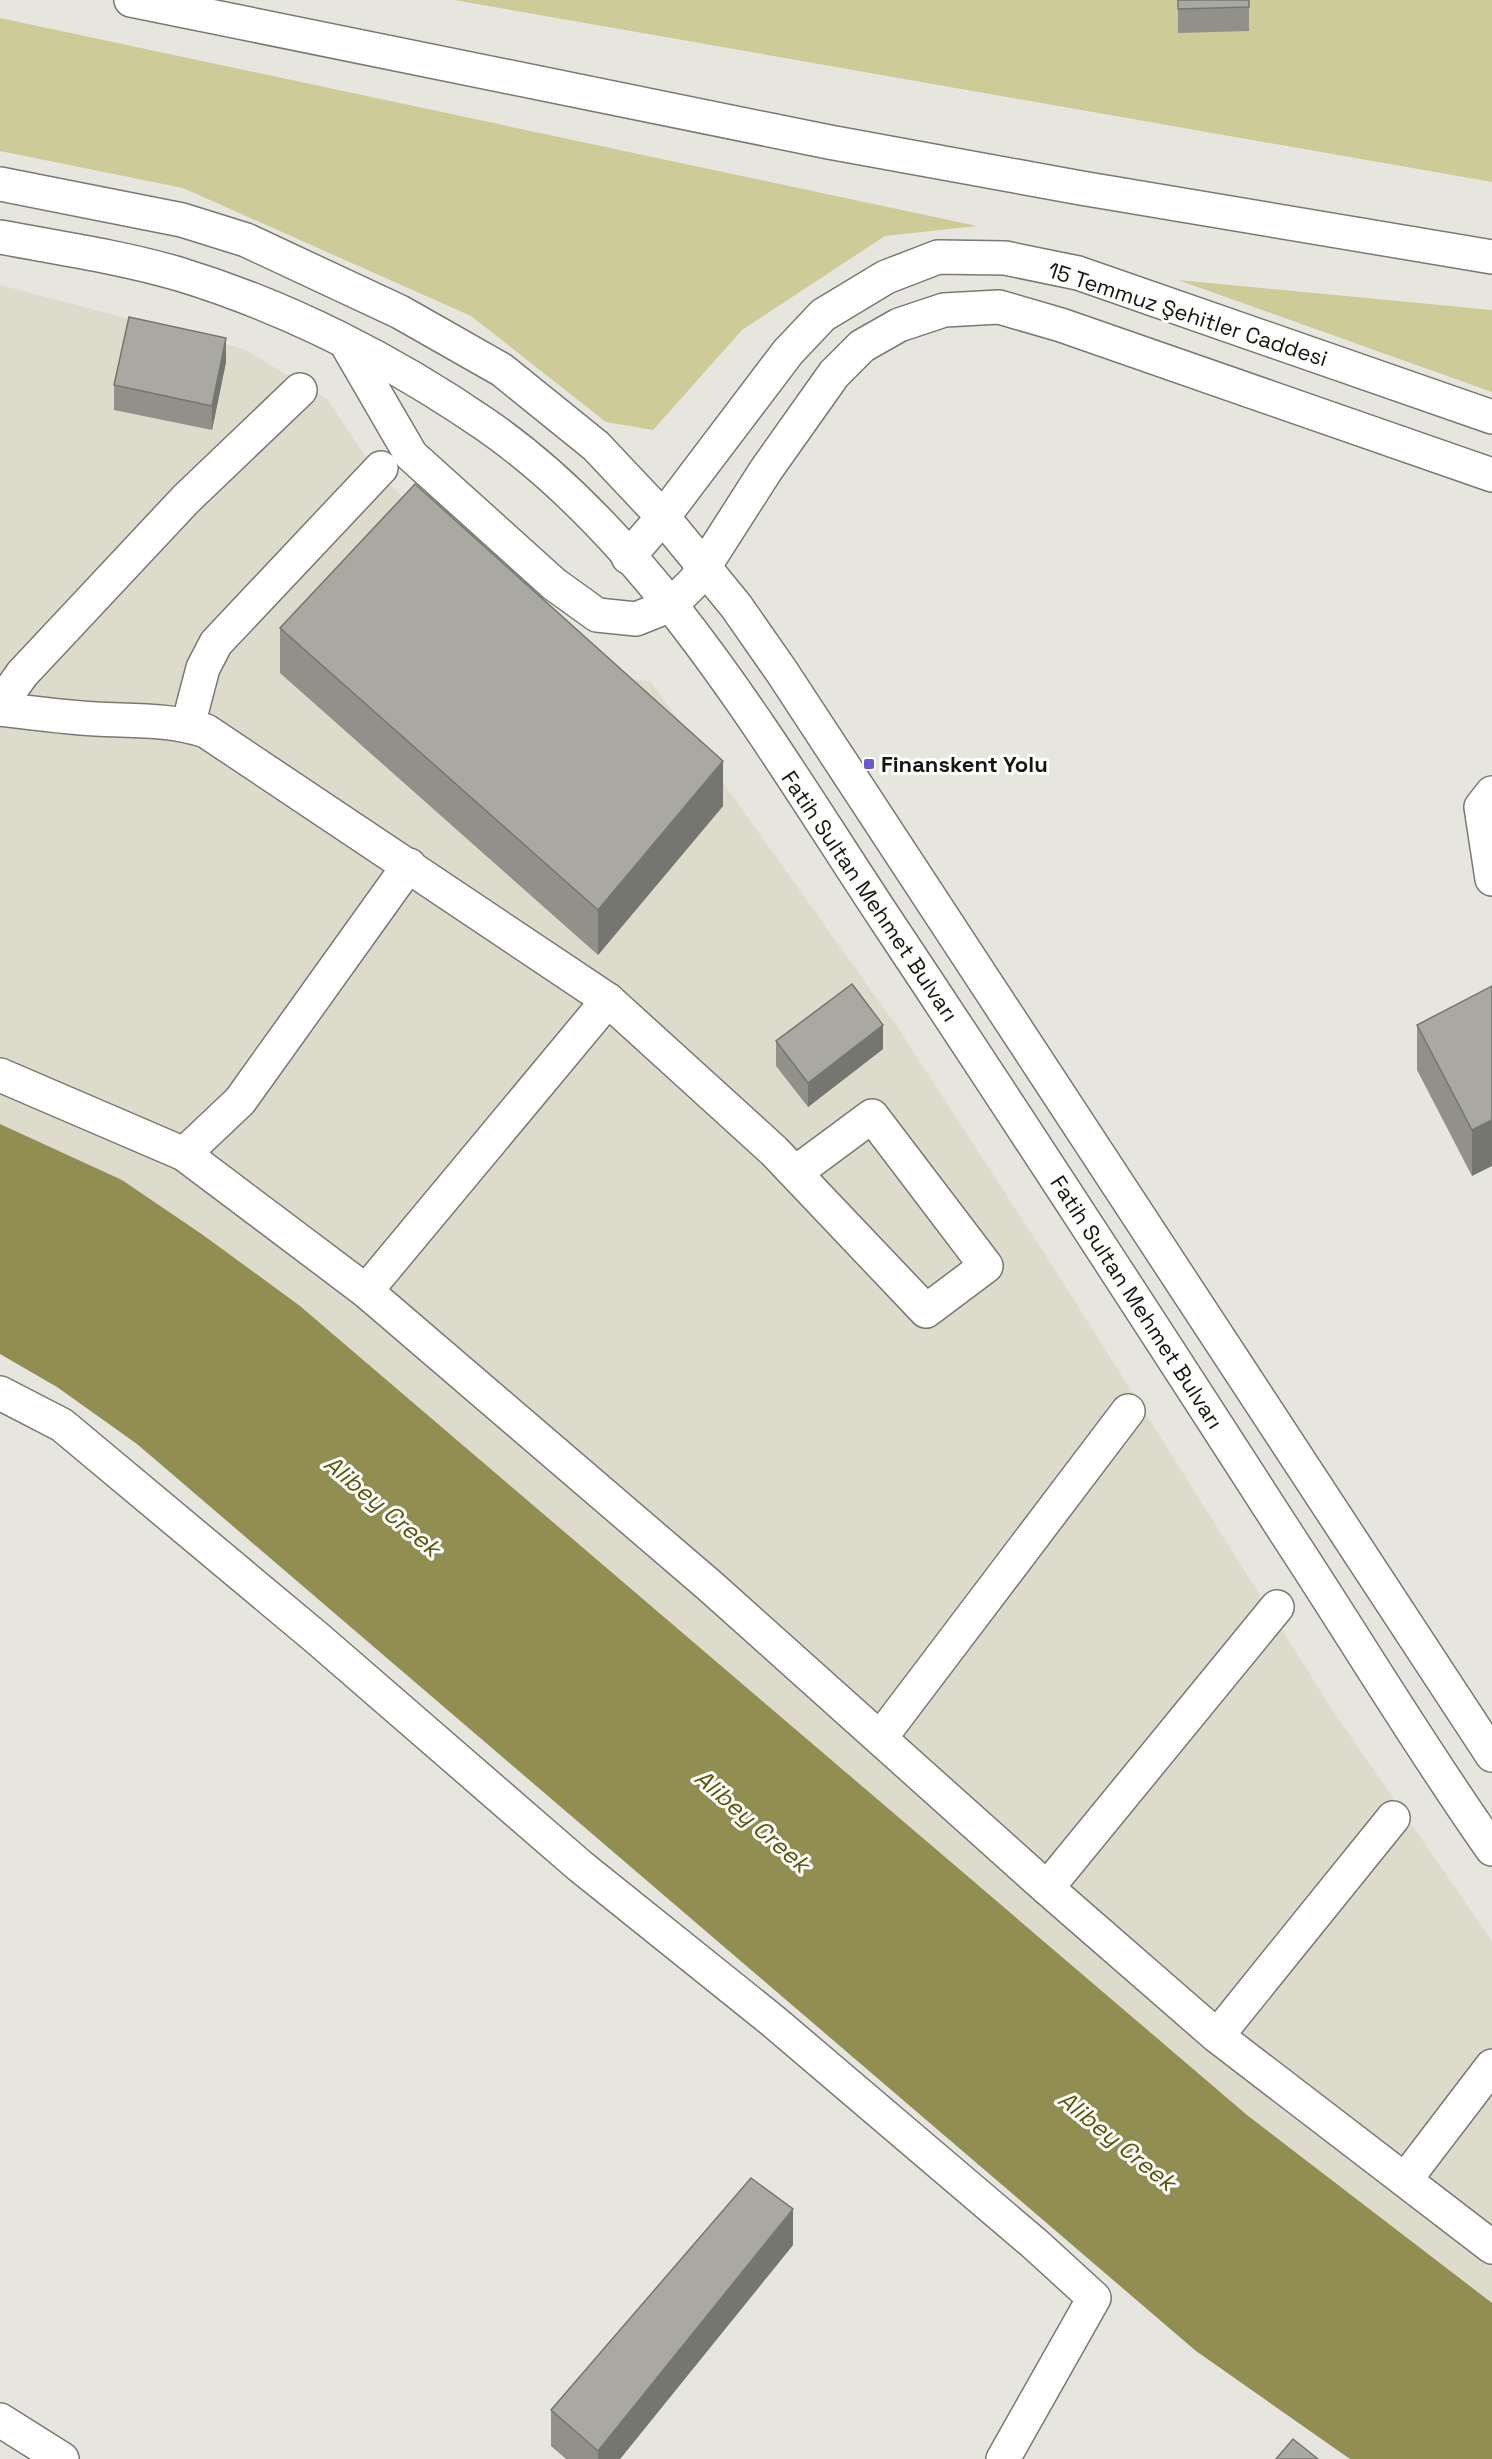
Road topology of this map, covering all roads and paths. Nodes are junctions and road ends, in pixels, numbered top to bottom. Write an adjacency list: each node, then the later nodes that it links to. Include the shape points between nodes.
1 (131, 0): 4 (main road, via 829,142)
2 (0, 184): 10 (main road, via 182,220 246,240 339,281 501,370 596,446)
3 (0, 237): 5 (main road, Fatih Sultan Mehmet Bulvarı, via 178,274 256,302)
4 (1492, 256)
5 (346, 343): 11 (main road, Fatih Sultan Mehmet Bulvarı, via 414,379 489,427 552,479); 13 (main road, via 411,455 554,584 597,615 636,619)
6 (300, 390): 14 (main road, via 186,499 22,674)
7 (1492, 417): 10 (main road, 15 Temmuz Şehitler Caddesi, via 1078,273 1005,258 938,257 886,277 823,315 788,352)
8 (381, 468): 15 (main road, via 216,642 203,668)
9 (1492, 476): 12 (main road, via 1061,325 999,308 944,310 899,325 862,346 834,374)
10 (663, 517): 11 (main road, 15 Temmuz Şehitler Caddesi); 12 (main road)
11 (628, 556): 13 (main road, Fatih Sultan Mehmet Bulvarı)
12 (705, 566): 13 (main road); 28 (main road, via 789,682)
13 (671, 605): 30 (main road, Fatih Sultan Mehmet Bulvarı, via 793,779 1026,1131)
14 (0, 707): 15 (main road)
15 (188, 725): 17 (main road, via 206,731)
16 (1492, 793): 18 (main road, via 1481,807)
17 (409, 865): 19 (main road); 21 (main road, via 240,1101)
18 (1492, 879)
19 (608, 1000): 22 (main road); 23 (main road)
20 (0, 1075): 21 (main road)
21 (183, 1154): 23 (main road)
22 (795, 1173): 22 (main road, via 926,1311 986,1266 872,1116)
23 (366, 1291): 27 (main road)
24 (0, 1393): 38 (main road, via 62,1425 317,1638 580,1866 773,2021 1094,2298)
25 (1128, 1411): 27 (main road)
26 (1277, 1607): 31 (main road)
27 (881, 1737): 31 (main road)
28 (1492, 1755)
29 (1393, 1818): 32 (main road)
30 (1492, 1849)
31 (1047, 1888): 32 (main road)
32 (1217, 2036): 34 (main road)
33 (1492, 2066): 34 (main road)
34 (1405, 2180): 35 (main road)
35 (1492, 2247)
36 (0, 2420): 37 (main road)
37 (62, 2459)
38 (1003, 2459)

